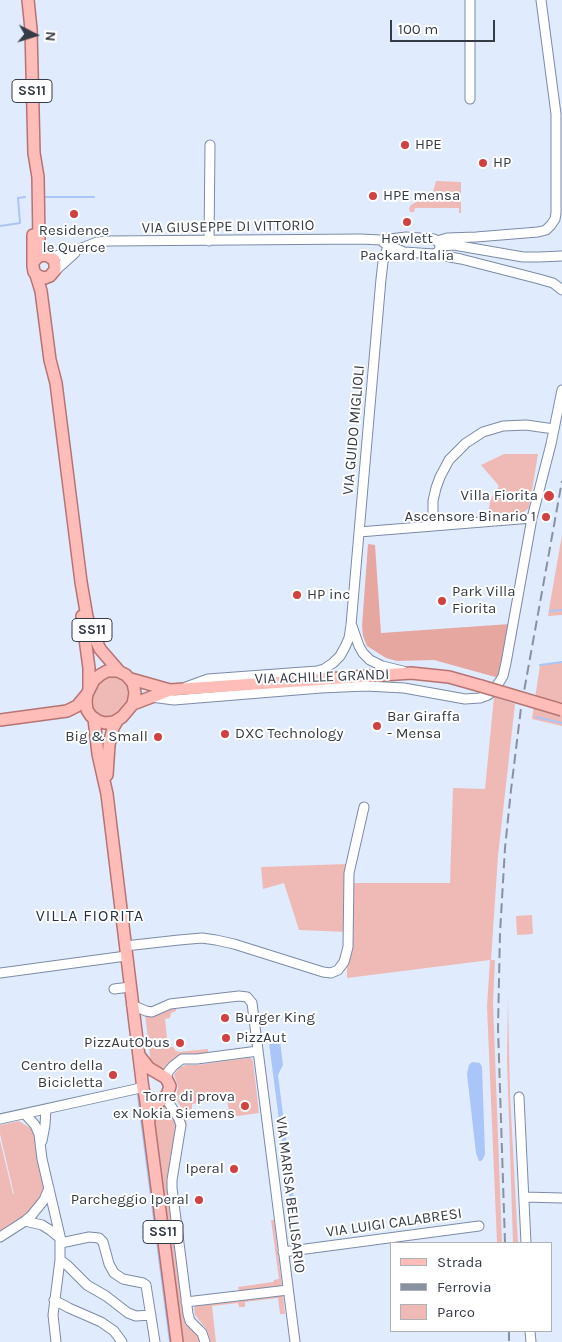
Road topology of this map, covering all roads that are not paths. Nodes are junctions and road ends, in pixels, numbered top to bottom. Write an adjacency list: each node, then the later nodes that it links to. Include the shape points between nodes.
1 (26, 0): 5 (main road, SS11)
2 (33, 0): 5 (main road, SS11)
3 (470, 0): 6 (street)
4 (541, 0): 12 (street, via 556,114 555,219 546,230 538,232 447,238)
5 (31, 29): 8 (main road, SS11)
6 (470, 98)
7 (210, 144): 10 (street)
8 (34, 153): 15 (main road, SS11, via 38,177 39,242); 17 (main road, SS11)
9 (404, 238): 11 (street, VIA GIUSEPPE DI VITTORIO); 12 (street, VIA GIUSEPPE DI VITTORIO, via 434,239); 14 (street, via 398,243)
10 (209, 241): 11 (street, VIA GIUSEPPE DI VITTORIO, via 360,239); 13 (street, VIA GIUSEPPE DI VITTORIO, via 100,242)
11 (389, 242): 14 (street, VIA GIUSEPPE DI VITTORIO); 26 (street, VIA GUIDO MIGLIOLI, via 381,279)
12 (438, 247): 14 (street, VIA GIUSEPPE DI VITTORIO); 16 (street, via 454,245 519,257); 20 (street, via 461,259 549,282)
13 (82, 249): 15 (street, VIA GIUSEPPE DI VITTORIO); 19 (street, VIA GIUSEPPE DI VITTORIO)
14 (402, 251)
15 (47, 256): 17 (main road, via 38,257); 19 (main road, SS11, via 55,263)
16 (562, 256)
17 (33, 262): 18 (main road, SS11)
18 (36, 274): 19 (main road, via 41,277); 21 (main road, SS11)
19 (51, 274): 21 (main road, SS11, via 48,292 57,359)
20 (562, 290)
21 (56, 383): 27 (main road, SS11)
22 (562, 390): 23 (street, VIA ACHILLE GRANDI)
23 (554, 429): 24 (street, VIA ACHILLE GRANDI); 25 (street, via 508,425 488,430 466,443 449,460 438,482 433,503)
24 (532, 518): 25 (street); 34 (street, VIA ACHILLE GRANDI, via 504,671 488,695 465,699 404,688 366,686 174,700)
25 (433, 526): 26 (street)
26 (359, 532): 28 (street, VIA GUIDO MIGLIOLI)
27 (81, 582): 29 (main road, SS11, via 94,637); 33 (main road, SS11, via 89,668)
28 (351, 625): 30 (street, via 359,646 370,660); 32 (street, via 340,656 324,669 208,679)
29 (119, 671): 31 (main road, SS11); 33 (main road, via 101,674)
30 (411, 673): 32 (main road); 36 (main road, bridge, via 449,677)
31 (131, 679): 32 (main road); 35 (main road, via 135,691)
32 (176, 690): 34 (main road)
33 (88, 693): 37 (main road, via 75,707); 38 (main road, SS11, via 86,706)
34 (151, 697): 35 (main road)
35 (133, 704): 40 (main road, SS11)
36 (562, 710)
37 (59, 713): 38 (main road); 39 (main road)
38 (93, 717): 40 (main road, via 105,723); 41 (main road, SS11)
39 (0, 720)
40 (117, 721): 41 (main road, SS11, via 108,751)
41 (107, 798): 43 (main road, SS11)
42 (364, 807): 43 (street, via 349,874 348,947 346,959 338,970 324,972 234,944 202,938)
43 (126, 951): 44 (street); 45 (main road, SS11)
44 (0, 973)
45 (130, 987): 46 (street); 47 (main road, SS11)
46 (114, 989)
47 (132, 1004): 48 (street, VIA MARISA BELLISARIO, via 152,1012 170,1004 245,996 252,1006); 49 (main road, SS11)
48 (258, 1050): 50 (street, via 182,1059); 67 (street, VIA MARISA BELLISARIO)
49 (139, 1054): 50 (main road, via 148,1068); 51 (main road, SS11)
50 (163, 1077): 51 (main road, via 150,1075); 53 (main road, via 170,1089)
51 (142, 1089): 53 (main road, via 152,1100); 54 (street); 57 (main road, SS11)
52 (519, 1097): 60 (street)
53 (163, 1099): 57 (main road, via 153,1109); 71 (street, via 178,1117 181,1127 172,1188)
54 (46, 1109): 55 (street); 58 (street)
55 (24, 1114): 56 (street); 58 (street, via 38,1130)
56 (0, 1119)
57 (148, 1122): 76 (main road, SS11)
58 (41, 1146): 59 (street)
59 (49, 1187): 62 (street, via 44,1200); 65 (street)
60 (524, 1198): 61 (street); 66 (street)
61 (562, 1198)
62 (25, 1220): 64 (street); 65 (street, via 42,1225)
63 (479, 1226): 67 (street, VIA LUIGI CALABRESI)
64 (1, 1236)
65 (61, 1241): 68 (street); 72 (street, via 99,1238 114,1273 123,1279 146,1284)
66 (526, 1242)
67 (283, 1252): 69 (street, VIA MARISA BELLISARIO)
68 (60, 1260): 70 (street); 72 (street, via 89,1287 128,1313)
69 (288, 1290): 71 (street); 78 (street, VIA MARISA BELLISARIO)
70 (54, 1300): 73 (street); 74 (street, via 100,1322 114,1331)
71 (186, 1302): 77 (street, via 189,1319 202,1333)
72 (151, 1315): 75 (street)
73 (56, 1342)
74 (122, 1342)
75 (155, 1342)
76 (177, 1342)
77 (205, 1342)
78 (295, 1342)

